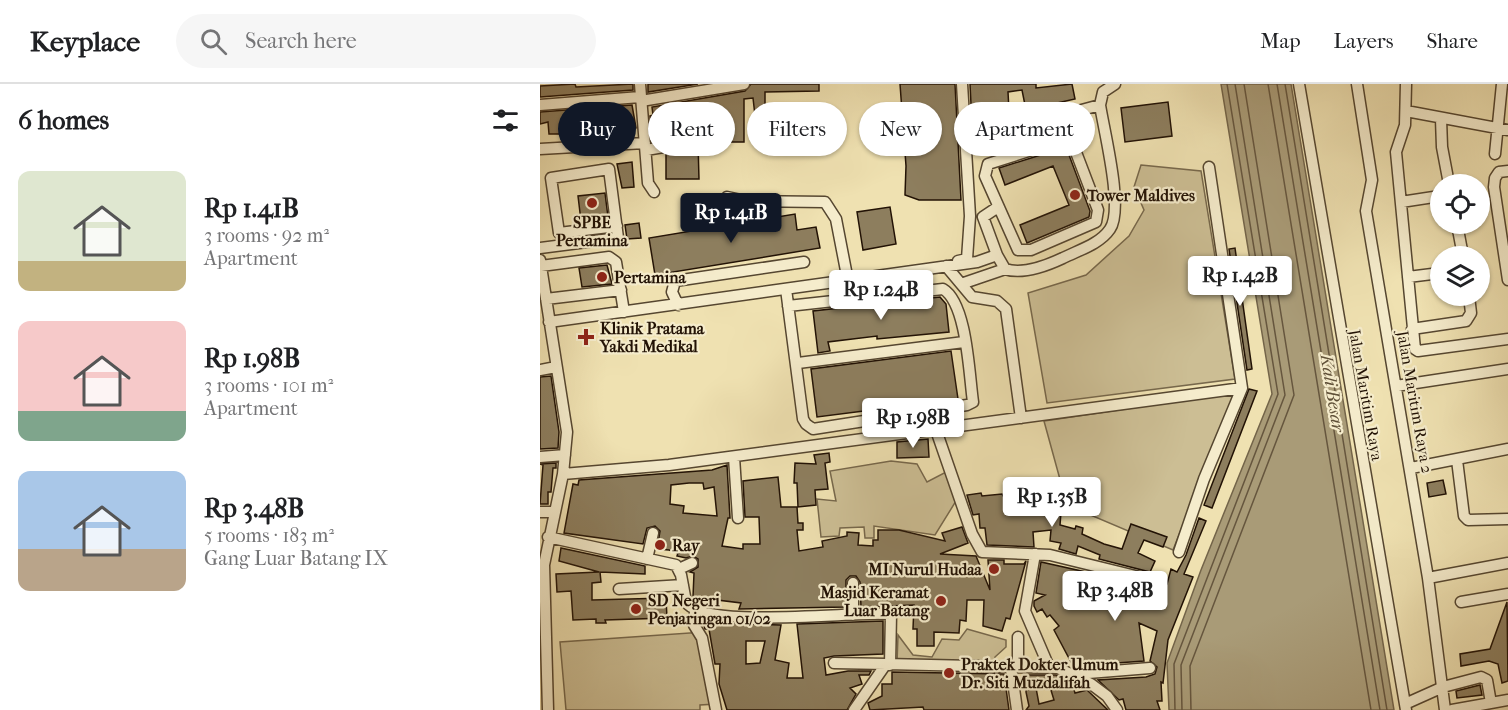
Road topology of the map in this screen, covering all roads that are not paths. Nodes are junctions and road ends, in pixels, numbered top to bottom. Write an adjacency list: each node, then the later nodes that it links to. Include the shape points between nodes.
1 (640, 84): 9 (street)
2 (744, 84): 9 (street)
3 (962, 84): 36 (street, via 970,216 967,259 940,261)
4 (1115, 84): 11 (street, via 1103,92)
5 (1299, 84): 103 (street, Jalan Maritim Raya)
6 (1357, 84): 58 (street, Jalan Maritim Raya 2, via 1372,180 1366,211)
7 (1406, 84): 13 (street)
8 (1503, 84): 15 (street)
9 (641, 99): 10 (street); 16 (street)
10 (540, 105)
11 (1100, 105): 12 (street); 37 (street, via 1115,199 1111,228 1099,240 1059,260 1015,272)
12 (1095, 106)
13 (1407, 111): 14 (street); 25 (street, via 1396,152)
14 (1441, 119): 15 (street); 21 (street)
15 (1503, 129): 18 (street)
16 (646, 147): 17 (street); 22 (street, via 648,183)
17 (540, 149)
18 (1495, 154)
19 (1209, 167): 59 (street)
20 (1504, 172): 32 (street, via 1495,178 1494,186)
21 (1447, 174)
22 (654, 192)
23 (727, 197): 41 (street, via 746,201 825,202 836,219)
24 (1430, 198): 25 (street)
25 (1401, 202): 39 (street)
26 (998, 207): 28 (street); 28 (street, via 985,176 988,164 1071,140 1095,200 1096,222 1030,250 1018,250); 29 (street, via 983,217)
27 (617, 226): 27 (street, via 609,169 550,178 559,233); 30 (street, via 618,238)
28 (1007, 230): 29 (street)
29 (991, 239): 31 (street)
30 (540, 248)
31 (997, 255): 35 (street); 37 (street)
32 (1506, 256): 40 (street)
33 (804, 262): 46 (street, via 675,281 672,292)
34 (541, 263): 44 (street, via 609,257 616,262); 45 (street)
35 (946, 266): 36 (street); 42 (street)
36 (928, 269): 41 (street)
37 (1005, 269): 42 (street)
38 (1430, 274): 39 (street)
39 (1408, 277): 51 (street)
40 (1508, 280)
41 (848, 282): 43 (street)
42 (961, 284): 60 (street, via 972,297 997,301 1006,309)
43 (786, 289): 46 (street); 47 (street)
44 (621, 290): 45 (street); 49 (street)
45 (546, 299): 50 (street)
46 (678, 305): 49 (street)
47 (788, 306): 53 (street, via 943,289 950,293 961,316); 54 (street)
48 (1470, 306): 51 (street, via 1466,321)
49 (624, 312): 50 (street)
50 (549, 322): 55 (street)
51 (1412, 329): 52 (street, via 1418,351)
52 (1508, 339)
53 (964, 342): 54 (street); 54 (street, via 973,402 813,429 803,419)
54 (798, 363)
55 (556, 367): 57 (street); 63 (street, via 567,432)
56 (1508, 369): 58 (street)
57 (540, 370)
58 (1396, 386): 67 (street, Jalan Maritim Raya 2)
59 (1242, 388): 60 (street); 75 (street)
60 (1021, 418): 61 (street)
61 (936, 430): 65 (street); 76 (street, via 979,549 987,553)
62 (1508, 449): 66 (street)
63 (565, 455): 64 (street); 68 (street)
64 (540, 457)
65 (734, 457): 68 (street); 71 (street)
66 (1457, 460): 67 (street); 72 (street, via 1464,516 1468,520)
67 (1411, 468): 82 (street, Jalan Maritim Raya 2)
68 (563, 474): 70 (street)
69 (540, 512): 70 (street)
70 (554, 512): 74 (street)
71 (738, 518)
72 (1508, 519)
73 (653, 533): 77 (street)
74 (548, 537): 77 (street); 80 (street)
75 (1179, 552)
76 (1035, 554): 83 (street); 97 (street, via 1024,603 1026,619)
77 (647, 559): 81 (street)
78 (692, 563): 81 (street)
79 (1508, 563): 82 (street)
80 (542, 565): 89 (street)
81 (679, 569): 85 (street)
82 (1428, 578): 100 (street, Jalan Maritim Raya 2)
83 (1160, 582)
84 (853, 583): 91 (street)
85 (683, 585): 86 (street); 90 (street, via 686,602)
86 (619, 589)
87 (1508, 594): 88 (street)
88 (1461, 602)
89 (542, 611): 93 (street)
90 (694, 611): 91 (street, via 759,618); 105 (street, via 694,625 702,638)
91 (854, 615): 95 (street, via 893,615)
92 (1018, 637): 96 (street)
93 (542, 658): 104 (street)
94 (834, 663): 95 (street)
95 (888, 665): 96 (street); 106 (street)
96 (1014, 667): 97 (street); 107 (street)
97 (1049, 667): 99 (street)
98 (1150, 668): 99 (street)
99 (1075, 674): 108 (street, via 1107,696)
100 (1443, 687): 102 (street, via 1485,678); 103 (street); 109 (street, Jalan Maritim Raya 2)
101 (1508, 700): 102 (street)
102 (1491, 703): 110 (street)
103 (1406, 707)
104 (548, 710)
105 (716, 710)
106 (854, 710)
107 (1017, 710)
108 (1117, 710)
109 (1445, 710)
110 (1452, 710)

